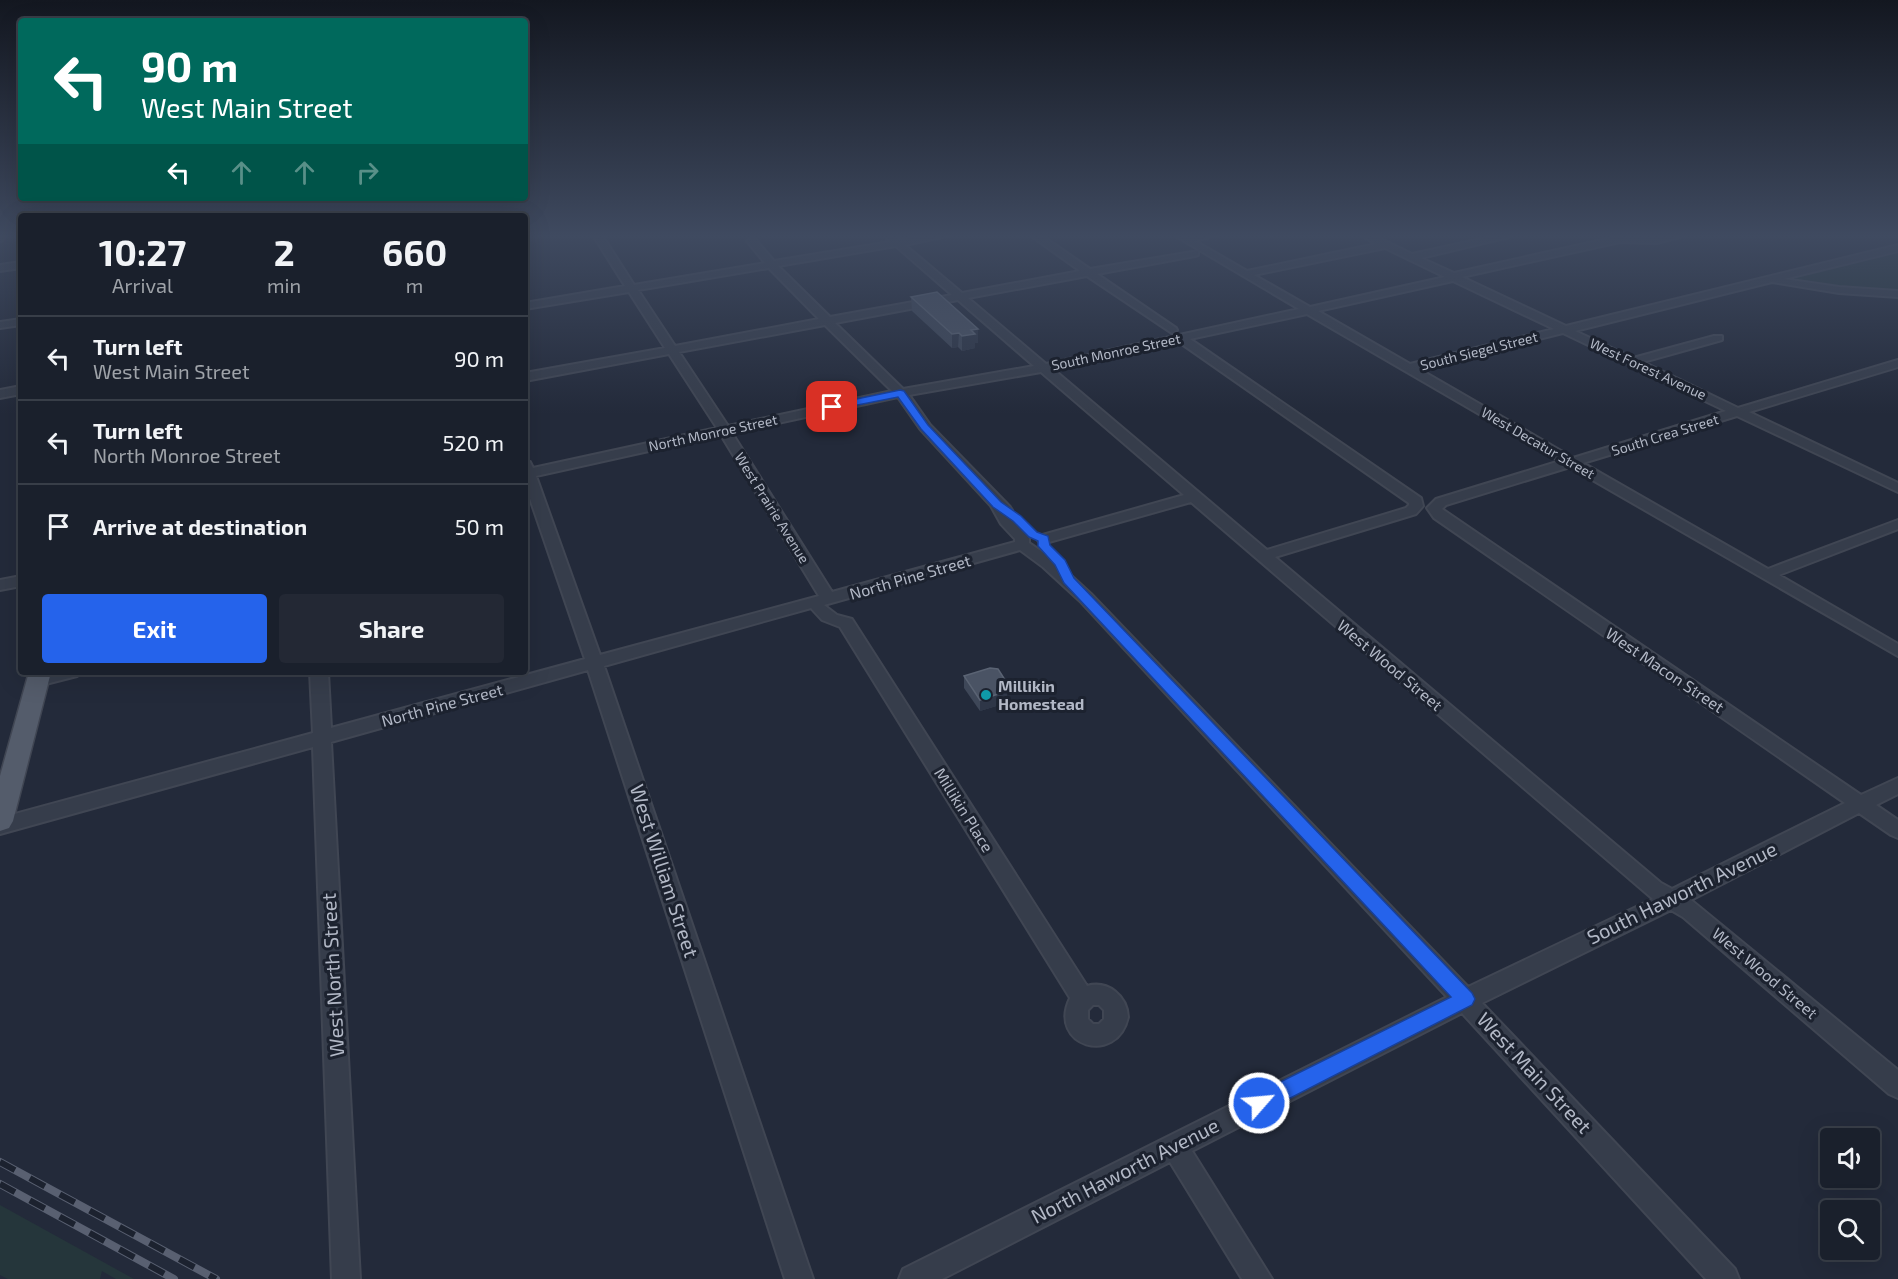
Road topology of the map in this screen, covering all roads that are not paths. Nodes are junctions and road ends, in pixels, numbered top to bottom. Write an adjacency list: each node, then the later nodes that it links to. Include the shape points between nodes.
1 (592, 295): 11 (street)
2 (635, 295): 19 (street, West Prairie Avenue)
3 (802, 295): 13 (street, West Main Street)
4 (966, 295): 10 (street)
5 (1120, 295): 17 (street)
6 (1282, 295): 12 (street, West Decatur Street)
7 (1376, 295): 12 (street, South Monroe Street)
8 (1490, 295): 16 (street, West Forest Avenue)
9 (1707, 295): 16 (street, South Siegel Street)
10 (959, 296): 13 (street); 22 (street, West Wood Street)
11 (528, 305)
12 (1309, 310): 17 (street, South Monroe Street); 23 (street, West Decatur Street)
13 (827, 320): 19 (street); 27 (street, West Main Street, via 863,358 872,378)
14 (18, 322): 15 (street)
15 (0, 325)
16 (1563, 330): 20 (street, West Forest Avenue); 23 (street, South Siegel Street)
17 (1177, 334): 22 (street, South Monroe Street); 38 (street, via 1410,495 1417,504 1411,511)
18 (1718, 338): 20 (street)
19 (672, 349): 24 (street); 29 (street, West Prairie Avenue)
20 (1631, 362): 28 (street, West Forest Avenue)
21 (1898, 363): 28 (street, South Crea Street)
22 (1043, 368): 27 (street, South Monroe Street); 34 (street, West Wood Street)
23 (1409, 369): 30 (street, West Decatur Street)
24 (528, 376)
25 (18, 390): 26 (street)
26 (0, 393)
27 (894, 394): 29 (street, North Monroe Street); 37 (street, West Main Street, via 900,410 925,427 997,504 1006,521)
28 (1738, 412): 30 (street, South Crea Street); 33 (street, West Forest Avenue)
29 (724, 430): 31 (street, North Monroe Street); 42 (street, West Prairie Avenue)
30 (1573, 463): 35 (street, South Crea Street, via 1441,502); 39 (street, West Decatur Street)
31 (528, 471)
32 (528, 477): 45 (street, West William Street)
33 (1898, 488)
34 (1193, 497): 37 (street, North Pine Street); 38 (street, West Wood Street)
35 (1434, 508): 50 (street, West Macon Street)
36 (1898, 524): 39 (street)
37 (1033, 542): 42 (street, North Pine Street); 56 (street, West Main Street, via 1048,566 1068,580)
38 (1263, 556): 54 (street, West Wood Street, via 1654,889)
39 (1767, 575): 44 (street, West Decatur Street)
40 (18, 582): 41 (street)
41 (0, 585)
42 (830, 599): 43 (street, via 852,613); 43 (street, via 824,615); 45 (street, North Pine Street)
43 (846, 623): 55 (street, Millikin Place)
44 (1898, 651)
45 (595, 664): 48 (street, North Pine Street); 60 (street, West William Street)
46 (319, 675): 48 (street, West North Street)
47 (39, 676): 51 (main road)
48 (322, 738): 52 (street, North Pine Street); 59 (street, West North Street)
49 (1898, 785): 50 (street, South Haworth Avenue)
50 (1861, 804): 53 (street, West Macon Street); 54 (street, South Haworth Avenue)
51 (0, 821)
52 (0, 826)
53 (1898, 830)
54 (1672, 900): 56 (street, South Haworth Avenue); 57 (street, West Wood Street, via 1691,911)
55 (1082, 998)
56 (1466, 999): 58 (street, North Haworth Avenue); 63 (street, West Main Street)
57 (1898, 1086)
58 (1174, 1146): 61 (street, North Haworth Avenue); 62 (street)
59 (346, 1279)
60 (799, 1279)
61 (913, 1279)
62 (1258, 1279)
63 (1725, 1279)

